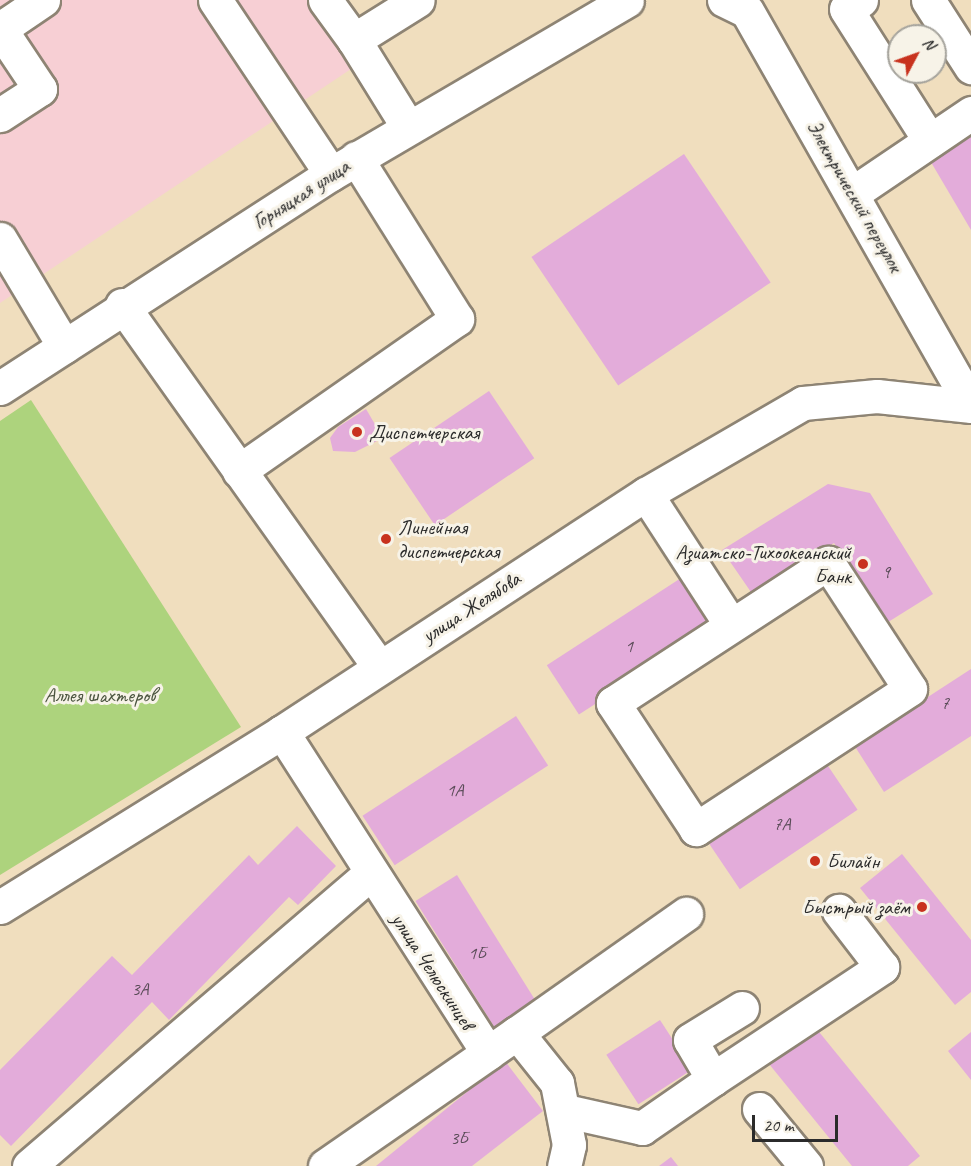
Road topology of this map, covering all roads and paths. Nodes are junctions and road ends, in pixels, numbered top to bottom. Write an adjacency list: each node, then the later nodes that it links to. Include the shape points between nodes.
1 (43, 0): 9 (street)
2 (215, 0): 16 (street)
3 (325, 0): 10 (street)
4 (418, 0): 10 (street)
5 (861, 0): 15 (street, via 846,9)
6 (928, 0): 11 (street)
7 (743, 3): 17 (street, Электрический переулок)
8 (617, 4): 14 (street, Горняцкая улица)
9 (0, 29): 13 (street, via 40,89)
10 (354, 40): 14 (street)
11 (971, 67)
12 (971, 113): 15 (street)
13 (0, 115)
14 (408, 127): 16 (street, Горняцкая улица)
15 (930, 141): 17 (street)
16 (344, 166): 19 (street, Горняцкая улица); 23 (street, via 457,319)
17 (854, 193): 22 (street, Электрический переулок)
18 (0, 239): 20 (street)
19 (122, 306): 20 (street, Горняцкая улица); 23 (street)
20 (64, 346): 21 (street, Горняцкая улица)
21 (0, 388)
22 (971, 406): 24 (street, улица Желябова, via 877,396 803,403)
23 (239, 471): 26 (street)
24 (646, 494): 25 (street); 26 (street, улица Желябова)
25 (731, 625): 25 (street, via 828,563 910,689 696,829 613,703)
26 (379, 667): 27 (street, улица Желябова)
27 (282, 732): 28 (street, улица Челюскинцев); 29 (street, улица Желябова)
28 (370, 874): 34 (street, улица Челюскинцев); 38 (street)
29 (0, 907)
30 (839, 911): 35 (street, via 882,967)
31 (686, 914): 33 (street)
32 (742, 1008): 35 (street, via 690,1040)
33 (517, 1033): 34 (street); 37 (street, via 557,1083)
34 (488, 1053): 39 (street)
35 (713, 1079): 37 (street, via 642,1128)
36 (759, 1109): 41 (street)
37 (566, 1111): 40 (street, via 569,1145)
38 (29, 1166)
39 (325, 1166)
40 (564, 1166)
41 (806, 1166)

